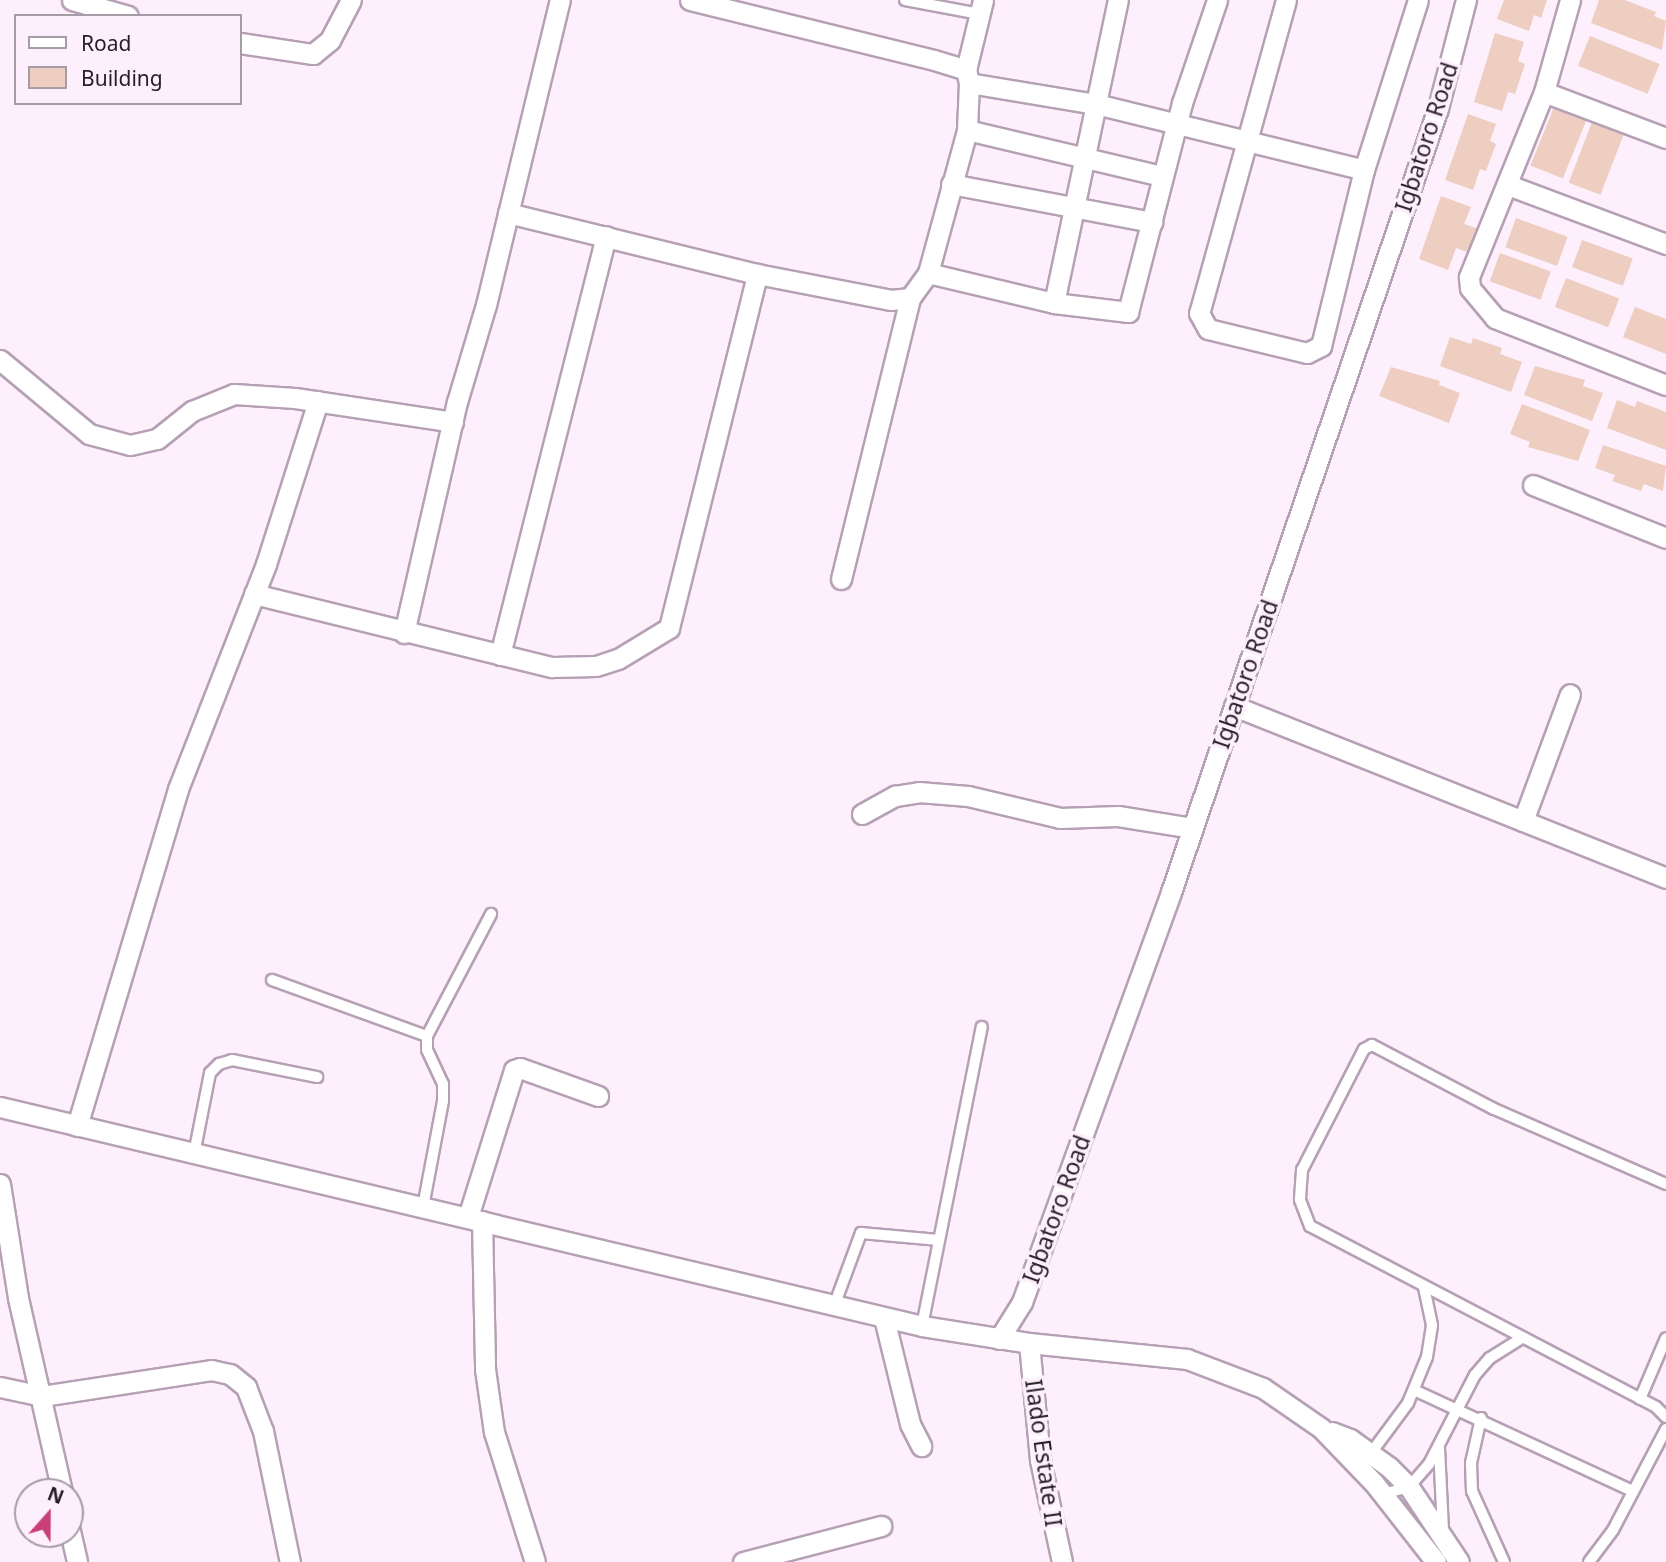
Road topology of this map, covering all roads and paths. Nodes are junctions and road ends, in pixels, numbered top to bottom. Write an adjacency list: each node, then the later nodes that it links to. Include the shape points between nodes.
1 (72, 0): 13 (street)
2 (351, 0): 14 (street, via 330,40 313,54)
3 (690, 0): 15 (street)
4 (905, 0): 12 (lane)
5 (1118, 0): 17 (street)
6 (1217, 0): 18 (street)
7 (1286, 0): 20 (street)
8 (1418, 0): 23 (street)
9 (1466, 0): 47 (street, Igbatoro Road, via 1437,108)
10 (1570, 0): 16 (street)
11 (562, 2): 28 (street)
12 (982, 7): 15 (street)
13 (121, 14)
14 (242, 43)
15 (967, 76): 17 (street); 19 (street)
16 (1544, 92): 21 (street); 26 (street)
17 (1096, 104): 18 (street); 22 (street)
18 (1179, 124): 20 (street); 24 (street)
19 (967, 130): 22 (street); 25 (street)
20 (1246, 138): 23 (street); 23 (street, via 1199,313 1208,329 1307,353 1321,346)
21 (1666, 138)
22 (1083, 158): 24 (street); 27 (street)
23 (1364, 170)
24 (1162, 176): 29 (street)
25 (951, 184): 27 (street); 32 (street)
26 (1508, 185): 31 (street); 37 (street, via 1469,277 1477,302 1495,318)
27 (1072, 204): 29 (street); 35 (street)
28 (508, 213): 30 (street); 39 (street)
29 (1152, 222): 35 (street, via 1128,312)
30 (607, 236): 33 (street); 45 (street)
31 (1666, 244)
32 (928, 273): 34 (street); 35 (street)
33 (757, 274): 34 (street, via 891,300); 45 (street, via 669,628 618,659 596,666 552,667)
34 (910, 298): 42 (street)
35 (1054, 303)
36 (0, 359): 38 (street, via 89,434 130,445 157,439 191,411 234,394)
37 (1666, 385)
38 (318, 401): 39 (street); 43 (street)
39 (453, 422): 44 (street)
40 (1533, 485): 41 (street)
41 (1666, 538)
42 (841, 579)
43 (254, 594): 44 (street); 59 (street, via 178,789)
44 (404, 633): 45 (street)
45 (500, 655)
46 (1570, 694): 49 (street)
47 (1234, 706): 49 (street); 50 (street, Igbatoro Road)
48 (862, 814): 50 (street, via 895,796 919,792 968,796 1060,818 1118,816)
49 (1523, 821): 51 (street)
50 (1193, 828): 72 (street, Igbatoro Road, via 1022,1301)
51 (1666, 878)
52 (491, 914): 55 (lane)
53 (272, 980): 55 (lane)
54 (982, 1027): 65 (lane)
55 (427, 1036): 63 (lane, via 427,1049 443,1084 443,1101)
56 (317, 1077): 60 (lane, via 232,1060 219,1064 210,1073)
57 (598, 1096): 64 (street, via 520,1068 514,1070)
58 (0, 1107): 59 (street)
59 (77, 1126): 60 (street)
60 (194, 1155): 63 (street)
61 (0, 1184): 76 (street, via 18,1298)
62 (1666, 1184): 66 (lane, via 1494,1108 1382,1049 1364,1049 1302,1170 1300,1200 1310,1226)
63 (423, 1207): 64 (street)
64 (475, 1219): 67 (street); 93 (street, via 494,1432)
65 (939, 1240): 67 (lane, via 861,1233); 69 (lane)
66 (1424, 1287): 70 (lane); 75 (lane, via 1432,1325)
67 (834, 1306): 68 (street)
68 (884, 1318): 69 (street); 84 (street, via 910,1424)
69 (922, 1326): 72 (street)
70 (1522, 1338): 77 (lane); 78 (lane, via 1490,1358)
71 (1666, 1338): 77 (lane)
72 (999, 1339): 73 (street)
73 (1029, 1343): 81 (street, via 1187,1359 1263,1388); 95 (street, Ilado Estate II, via 1040,1460)
74 (0, 1387): 76 (street)
75 (1415, 1390): 78 (lane); 85 (lane)
76 (42, 1396): 86 (street); 92 (street, via 211,1370 230,1374 246,1387 263,1431)
77 (1640, 1399): 79 (lane)
78 (1457, 1406): 80 (lane); 83 (lane)
79 (1666, 1416)
80 (1481, 1418): 88 (lane); 98 (lane, via 1471,1463 1472,1491)
81 (1321, 1428): 85 (street); 89 (street)
82 (1666, 1429): 88 (lane)
83 (1439, 1443): 87 (lane); 91 (lane, via 1438,1494)
84 (921, 1446)
85 (1371, 1453): 87 (street)
86 (59, 1478)
87 (1409, 1487): 89 (lane); 91 (street)
88 (1633, 1491): 99 (lane, via 1613,1530)
89 (1383, 1494): 96 (street)
90 (881, 1526): 94 (street)
91 (1444, 1538): 97 (street)
92 (290, 1562)
93 (535, 1562)
94 (743, 1562)
95 (1062, 1562)
96 (1436, 1562)
97 (1459, 1562)
98 (1504, 1562)
99 (1589, 1562)

